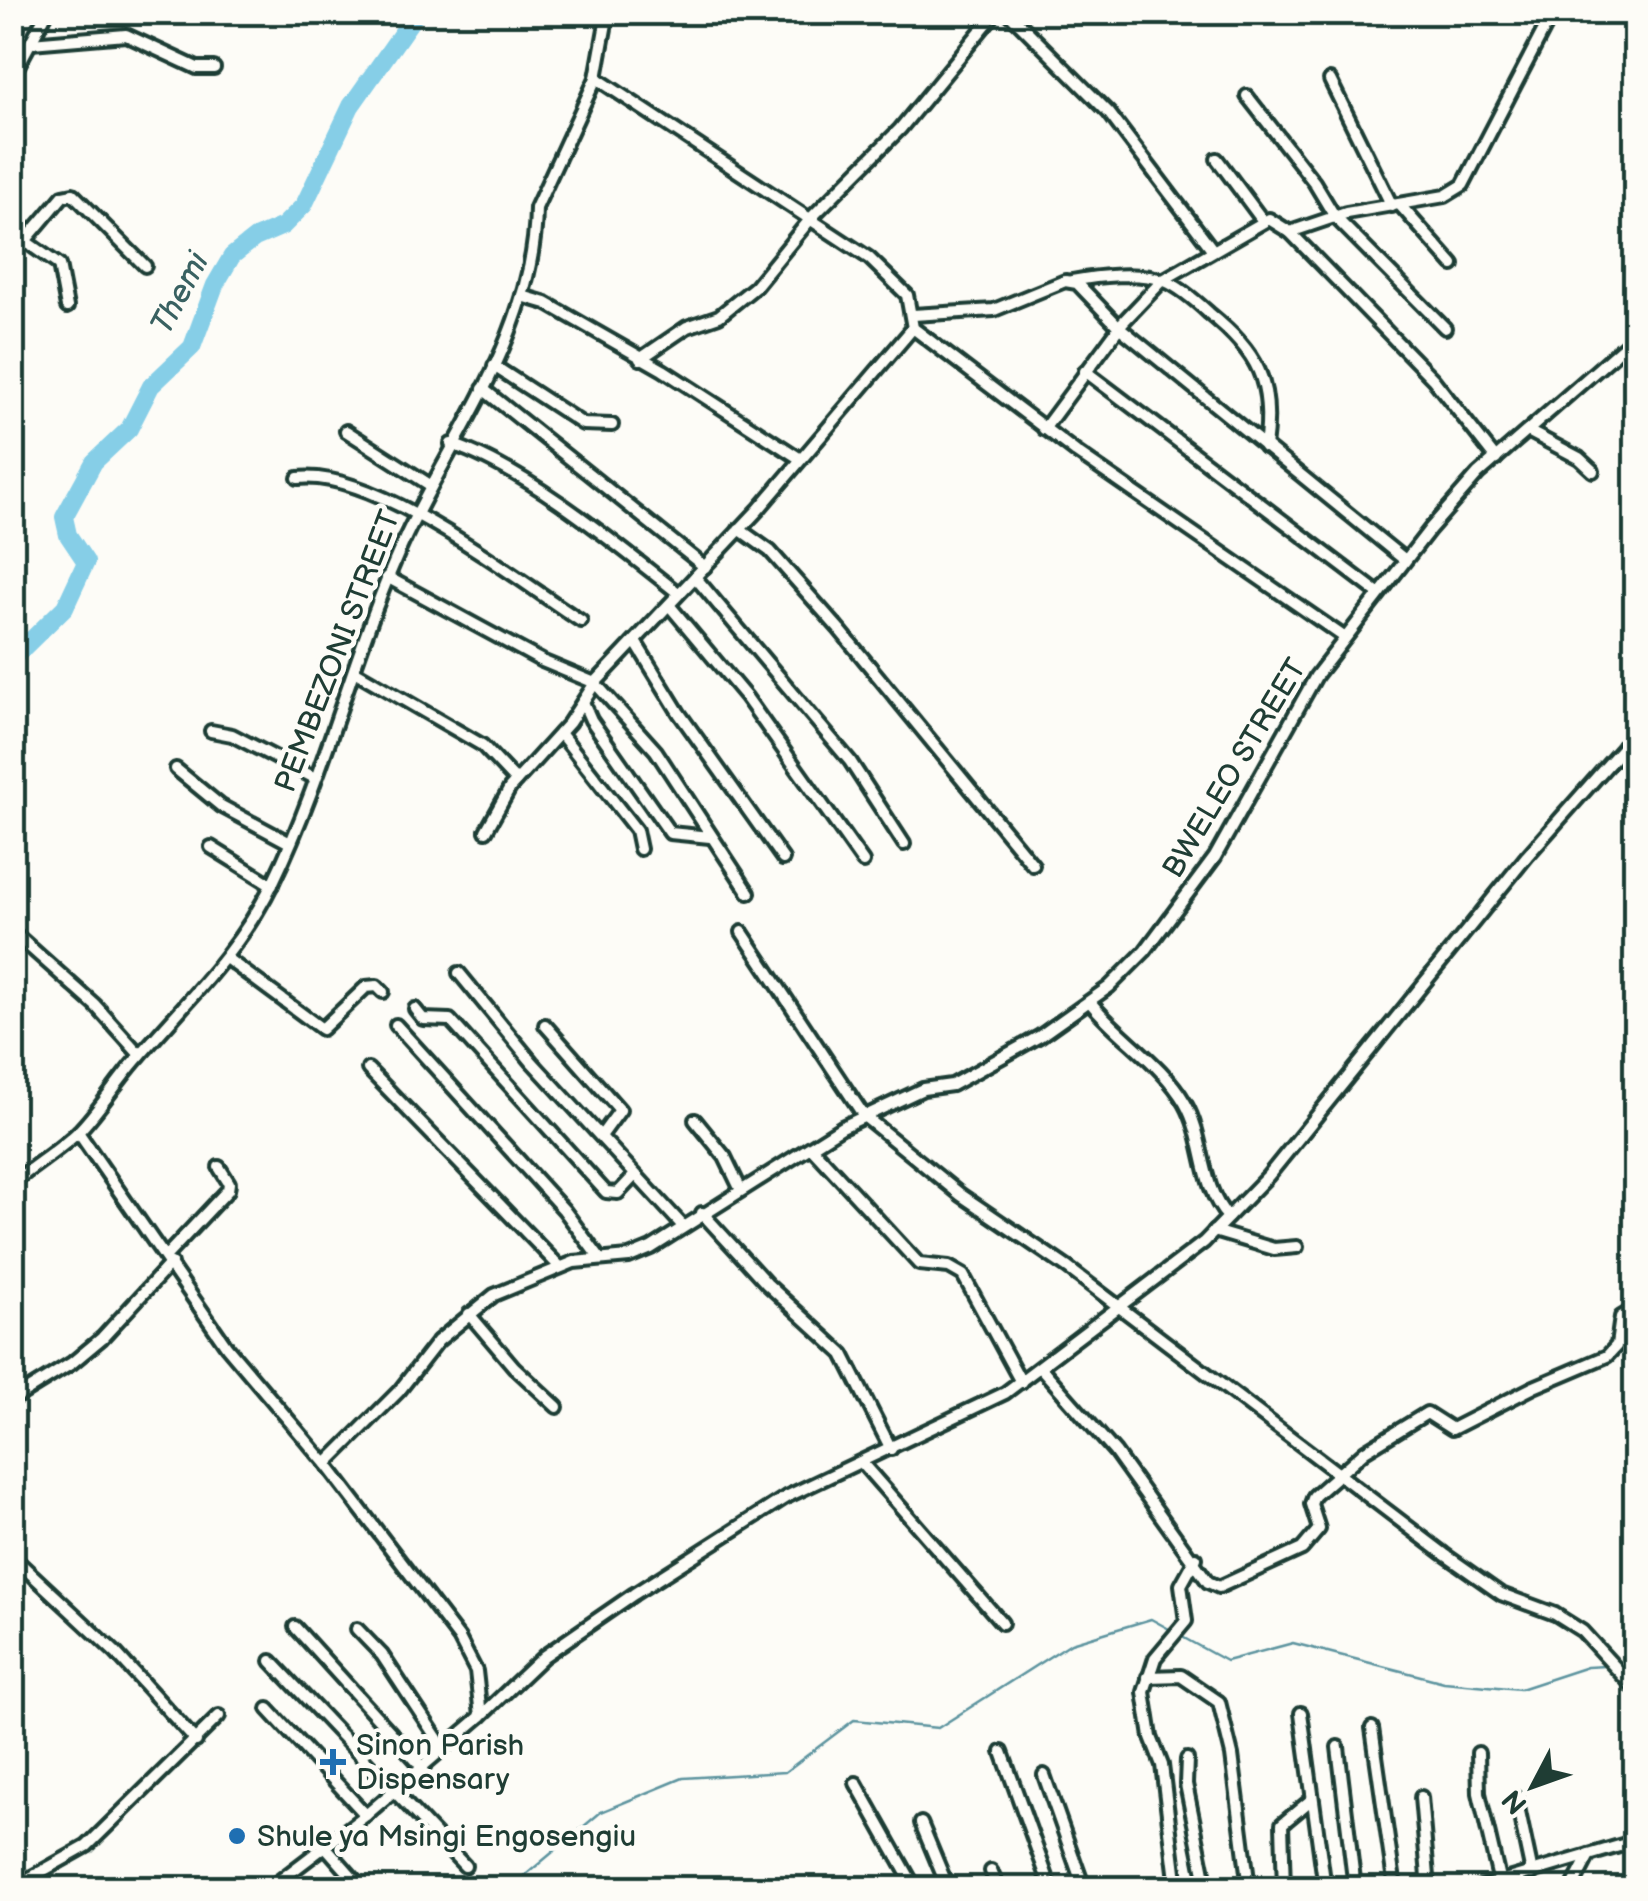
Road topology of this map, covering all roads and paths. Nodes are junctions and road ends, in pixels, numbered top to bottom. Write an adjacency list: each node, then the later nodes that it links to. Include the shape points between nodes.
1 (47, 12): 7 (street)
2 (608, 12): 10 (street, PEMBEZONI STREET)
3 (979, 12): 6 (street)
4 (1008, 12): 20 (street, via 1109,113)
5 (1553, 12): 14 (street, via 1463,185 1446,196)
6 (994, 16): 15 (street, via 900,129)
7 (31, 43): 8 (street, via 126,36 196,68); 9 (street)
8 (214, 68)
9 (12, 77)
10 (596, 78): 15 (street); 25 (street, PEMBEZONI STREET, via 544,184)
11 (1330, 80): 14 (street)
12 (1247, 96): 16 (street)
13 (1217, 160): 17 (street)
14 (1396, 205): 16 (street); 21 (street)
15 (812, 216): 27 (street, via 906,295); 31 (street, via 738,303)
16 (1335, 217): 18 (street); 29 (street)
17 (1263, 221): 18 (street); 20 (street)
18 (1290, 232): 42 (street, via 1433,380)
19 (19, 240): 22 (street, via 72,194); 26 (street, via 59,265)
20 (1212, 249): 23 (street)
21 (1452, 265)
22 (145, 266)
23 (1163, 280): 24 (street); 28 (street); 40 (street, via 1253,355 1267,397)
24 (1071, 281): 27 (street, via 972,315); 28 (street)
25 (522, 296): 31 (street, via 556,308); 32 (street, PEMBEZONI STREET)
26 (67, 307)
27 (913, 321): 36 (street); 41 (street)
28 (1119, 327): 33 (street); 40 (street)
29 (1445, 328)
30 (1636, 336): 38 (street, BWELEO STREET)
31 (640, 360): 41 (street)
32 (494, 366): 34 (street, PEMBEZONI STREET); 35 (street, via 583,424)
33 (1085, 372): 36 (street); 53 (street)
34 (483, 388): 39 (street, PEMBEZONI STREET); 49 (street)
35 (612, 425)
36 (1044, 429): 56 (street)
37 (346, 430): 45 (street)
38 (1528, 431): 42 (street, BWELEO STREET); 43 (street)
39 (450, 444): 45 (street, PEMBEZONI STREET); 52 (street, via 505,470 590,525)
40 (1264, 447): 48 (street)
41 (799, 458): 47 (street)
42 (1496, 459): 48 (street, BWELEO STREET)
43 (1592, 472)
44 (298, 478): 46 (street, via 349,483)
45 (430, 485): 46 (street, PEMBEZONI STREET)
46 (416, 516): 50 (street, PEMBEZONI STREET); 55 (street)
47 (740, 529): 49 (street); 77 (street, via 770,551 839,629)
48 (1406, 560): 53 (street, BWELEO STREET)
49 (705, 567): 51 (street)
50 (387, 577): 58 (street, PEMBEZONI STREET); 59 (street, via 542,661)
51 (695, 577): 52 (street); 72 (street, via 850,761)
52 (678, 593): 54 (street)
53 (1378, 593): 56 (street, BWELEO STREET)
54 (669, 605): 57 (street); 76 (street, via 746,697)
55 (581, 621)
56 (1344, 637): 85 (street, BWELEO STREET, via 1215,857 1145,951)
57 (636, 643): 59 (street); 75 (street)
58 (354, 672): 67 (street, PEMBEZONI STREET); 68 (street, via 482,744)
59 (595, 682): 60 (street); 70 (street, via 656,751)
60 (583, 702): 62 (street); 70 (street, via 670,832)
61 (210, 731): 67 (street)
62 (560, 733): 68 (street); 74 (street, via 636,830)
63 (1636, 733): 64 (street)
64 (1624, 746): 65 (street); 101 (street)
65 (1636, 767)
66 (176, 769): 71 (street, via 221,806)
67 (314, 777): 71 (street, PEMBEZONI STREET)
68 (516, 781): 69 (street)
69 (486, 831)
70 (710, 837): 79 (street)
71 (290, 843): 78 (street, PEMBEZONI STREET)
72 (904, 844)
73 (211, 848): 78 (street)
74 (640, 849)
75 (783, 860)
76 (863, 862)
77 (1033, 865)
78 (272, 885): 82 (street, PEMBEZONI STREET)
79 (749, 893)
80 (12, 931): 89 (street, via 96,1005)
81 (742, 932): 91 (street)
82 (226, 958): 84 (street, via 322,1028 366,987); 89 (street, PEMBEZONI STREET)
83 (458, 973): 94 (street)
84 (383, 992)
85 (1090, 1002): 91 (street, BWELEO STREET, via 952,1085 923,1089); 101 (street, via 1175,1087 1198,1130 1212,1198)
86 (416, 1009): 97 (street, via 423,1019 450,1020 606,1192 618,1193)
87 (545, 1024): 94 (street, via 620,1110)
88 (396, 1025): 106 (street, via 564,1210)
89 (140, 1055): 93 (street, PEMBEZONI STREET)
90 (368, 1069): 107 (street)
91 (864, 1116): 95 (street, BWELEO STREET); 108 (street, via 961,1196)
92 (695, 1120): 99 (street, via 726,1157)
93 (78, 1132): 98 (street, PEMBEZONI STREET); 105 (street)
94 (600, 1136): 97 (street)
95 (812, 1148): 99 (street, BWELEO STREET); 112 (street, via 919,1264 963,1274)
96 (219, 1166): 105 (street, via 228,1190)
97 (635, 1175): 102 (street)
98 (12, 1184)
99 (740, 1188): 100 (street, BWELEO STREET)
100 (702, 1213): 102 (street, BWELEO STREET); 115 (street, via 843,1354)
101 (1228, 1217): 103 (street)
102 (682, 1225): 106 (street, BWELEO STREET, via 640,1253)
103 (1214, 1231): 104 (street, via 1274,1249); 108 (street)
104 (1297, 1247)
105 (169, 1259): 113 (street, via 102,1338); 117 (street, via 227,1347)
106 (600, 1259): 107 (street, BWELEO STREET)
107 (560, 1267): 110 (street, BWELEO STREET, via 494,1295)
108 (1117, 1308): 111 (street); 118 (street)
109 (1636, 1308): 118 (street, via 1618,1323 1616,1345 1607,1356 1452,1429 1427,1413)
110 (469, 1314): 114 (street); 117 (street, BWELEO STREET)
111 (1041, 1368): 112 (street); 120 (street)
112 (1021, 1382): 115 (street)
113 (12, 1400)
114 (557, 1407)
115 (891, 1450): 116 (street)
116 (862, 1463): 121 (street); 130 (street, via 786,1497 634,1594 544,1656)
117 (326, 1464): 130 (street, via 458,1638 476,1671)
118 (1338, 1472): 120 (street, via 1314,1496 1319,1529 1302,1549 1219,1587 1208,1582); 126 (street, via 1501,1594 1582,1631)
119 (12, 1556): 132 (street)
120 (1196, 1558): 125 (street, via 1181,1585 1186,1621 1155,1658)
121 (1002, 1623)
122 (295, 1626): 138 (street)
123 (358, 1629): 134 (street)
124 (271, 1661): 141 (street)
125 (1148, 1678): 162 (street, via 1144,1698 1162,1765); 164 (street, via 1181,1676 1219,1702)
126 (1636, 1690)
127 (268, 1709): 145 (street)
128 (1301, 1712): 144 (street)
129 (219, 1716): 132 (street)
130 (481, 1716): 134 (street)
131 (1372, 1728): 168 (street)
132 (196, 1740): 154 (street, via 87,1846)
133 (1338, 1747): 167 (street)
134 (444, 1749): 138 (street)
135 (1002, 1752): 160 (street)
136 (1478, 1753): 153 (street, via 1479,1793)
137 (1187, 1759): 163 (street, via 1186,1784)
138 (423, 1768): 141 (street)
139 (1044, 1775): 161 (street)
140 (856, 1783): 157 (street)
141 (392, 1792): 145 (street); 150 (street)
142 (1421, 1796): 169 (street)
143 (1516, 1798): 152 (street)
144 (1311, 1800): 165 (street, via 1282,1824); 166 (street)
145 (366, 1815): 148 (street)
146 (921, 1823): 158 (street)
147 (1636, 1841): 149 (street)
148 (325, 1846): 155 (street); 156 (street)
149 (1589, 1856): 152 (street); 171 (street)
150 (465, 1866)
151 (991, 1871): 159 (street)
152 (1532, 1873): 153 (street)
153 (1500, 1883): 170 (street)
154 (12, 1888)
155 (270, 1888)
156 (362, 1888)
157 (915, 1888)
158 (948, 1888)
159 (998, 1888)
160 (1052, 1888)
161 (1084, 1888)
162 (1178, 1888)
163 (1208, 1888)
164 (1249, 1888)
165 (1284, 1888)
166 (1325, 1888)
167 (1356, 1888)
168 (1395, 1888)
169 (1429, 1888)
170 (1478, 1888)
171 (1572, 1888)

